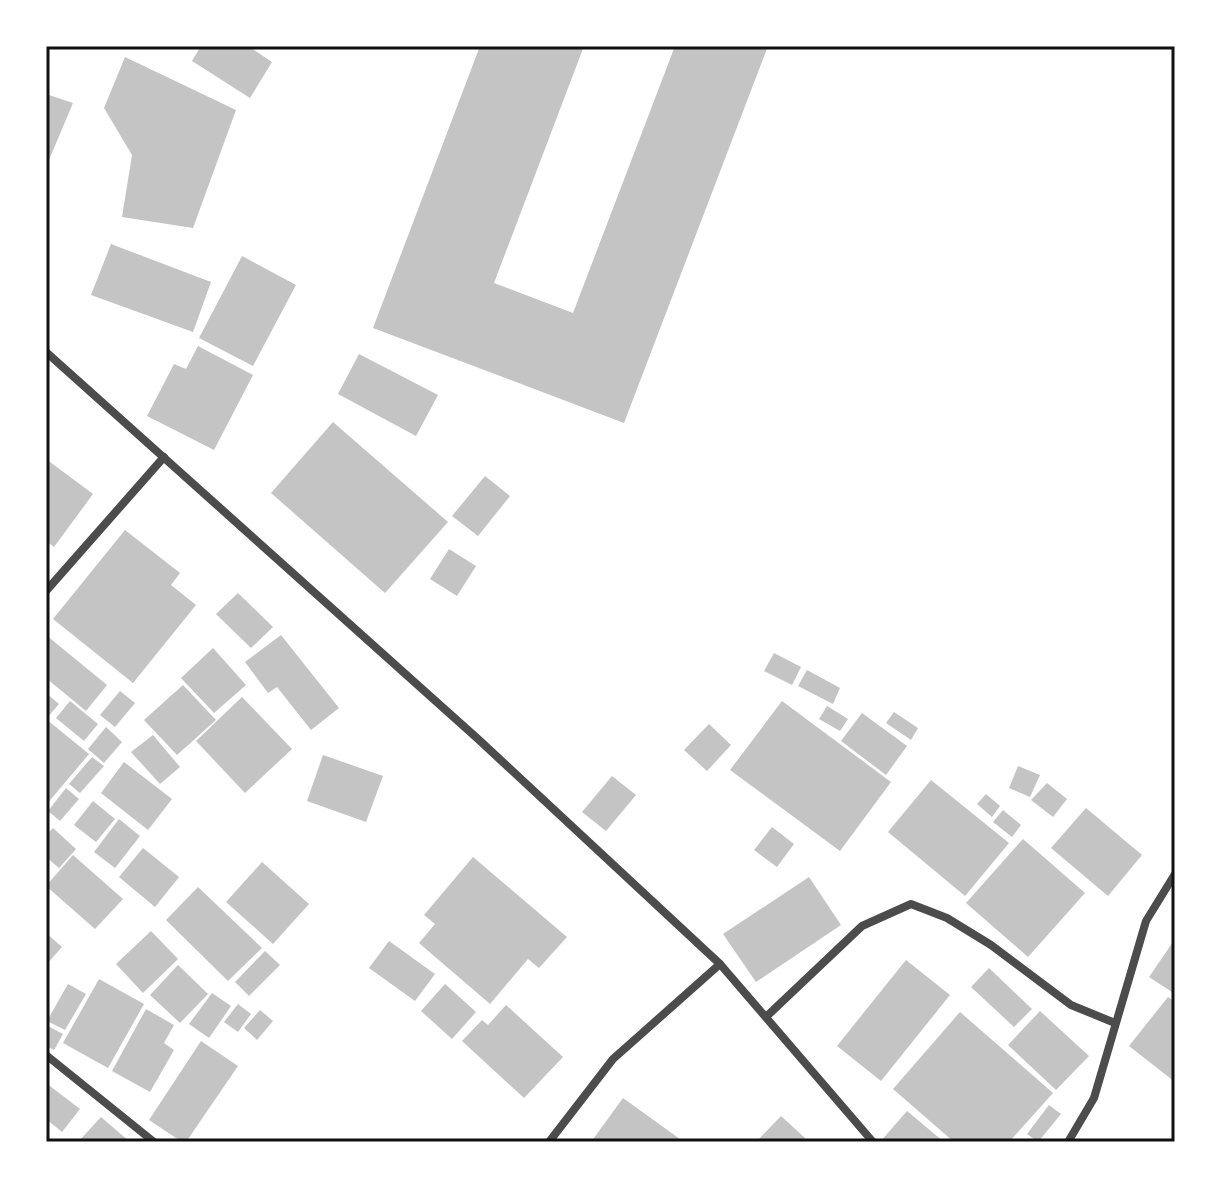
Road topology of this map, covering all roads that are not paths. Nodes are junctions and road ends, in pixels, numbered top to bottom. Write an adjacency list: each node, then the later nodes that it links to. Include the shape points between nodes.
1 (46, 352): 2 (street)
2 (164, 457): 3 (street); 5 (street)
3 (46, 591)
4 (1175, 874): 7 (street, via 1146,921)
5 (720, 964): 6 (street); 10 (street, via 613,1059)
6 (766, 1017): 7 (street, via 862,926 911,904 991,945 1071,1005); 11 (street)
7 (1115, 1023): 12 (street, via 1094,1098)
8 (46, 1055): 9 (street)
9 (154, 1142)
10 (549, 1142)
11 (873, 1142)
12 (1068, 1142)

